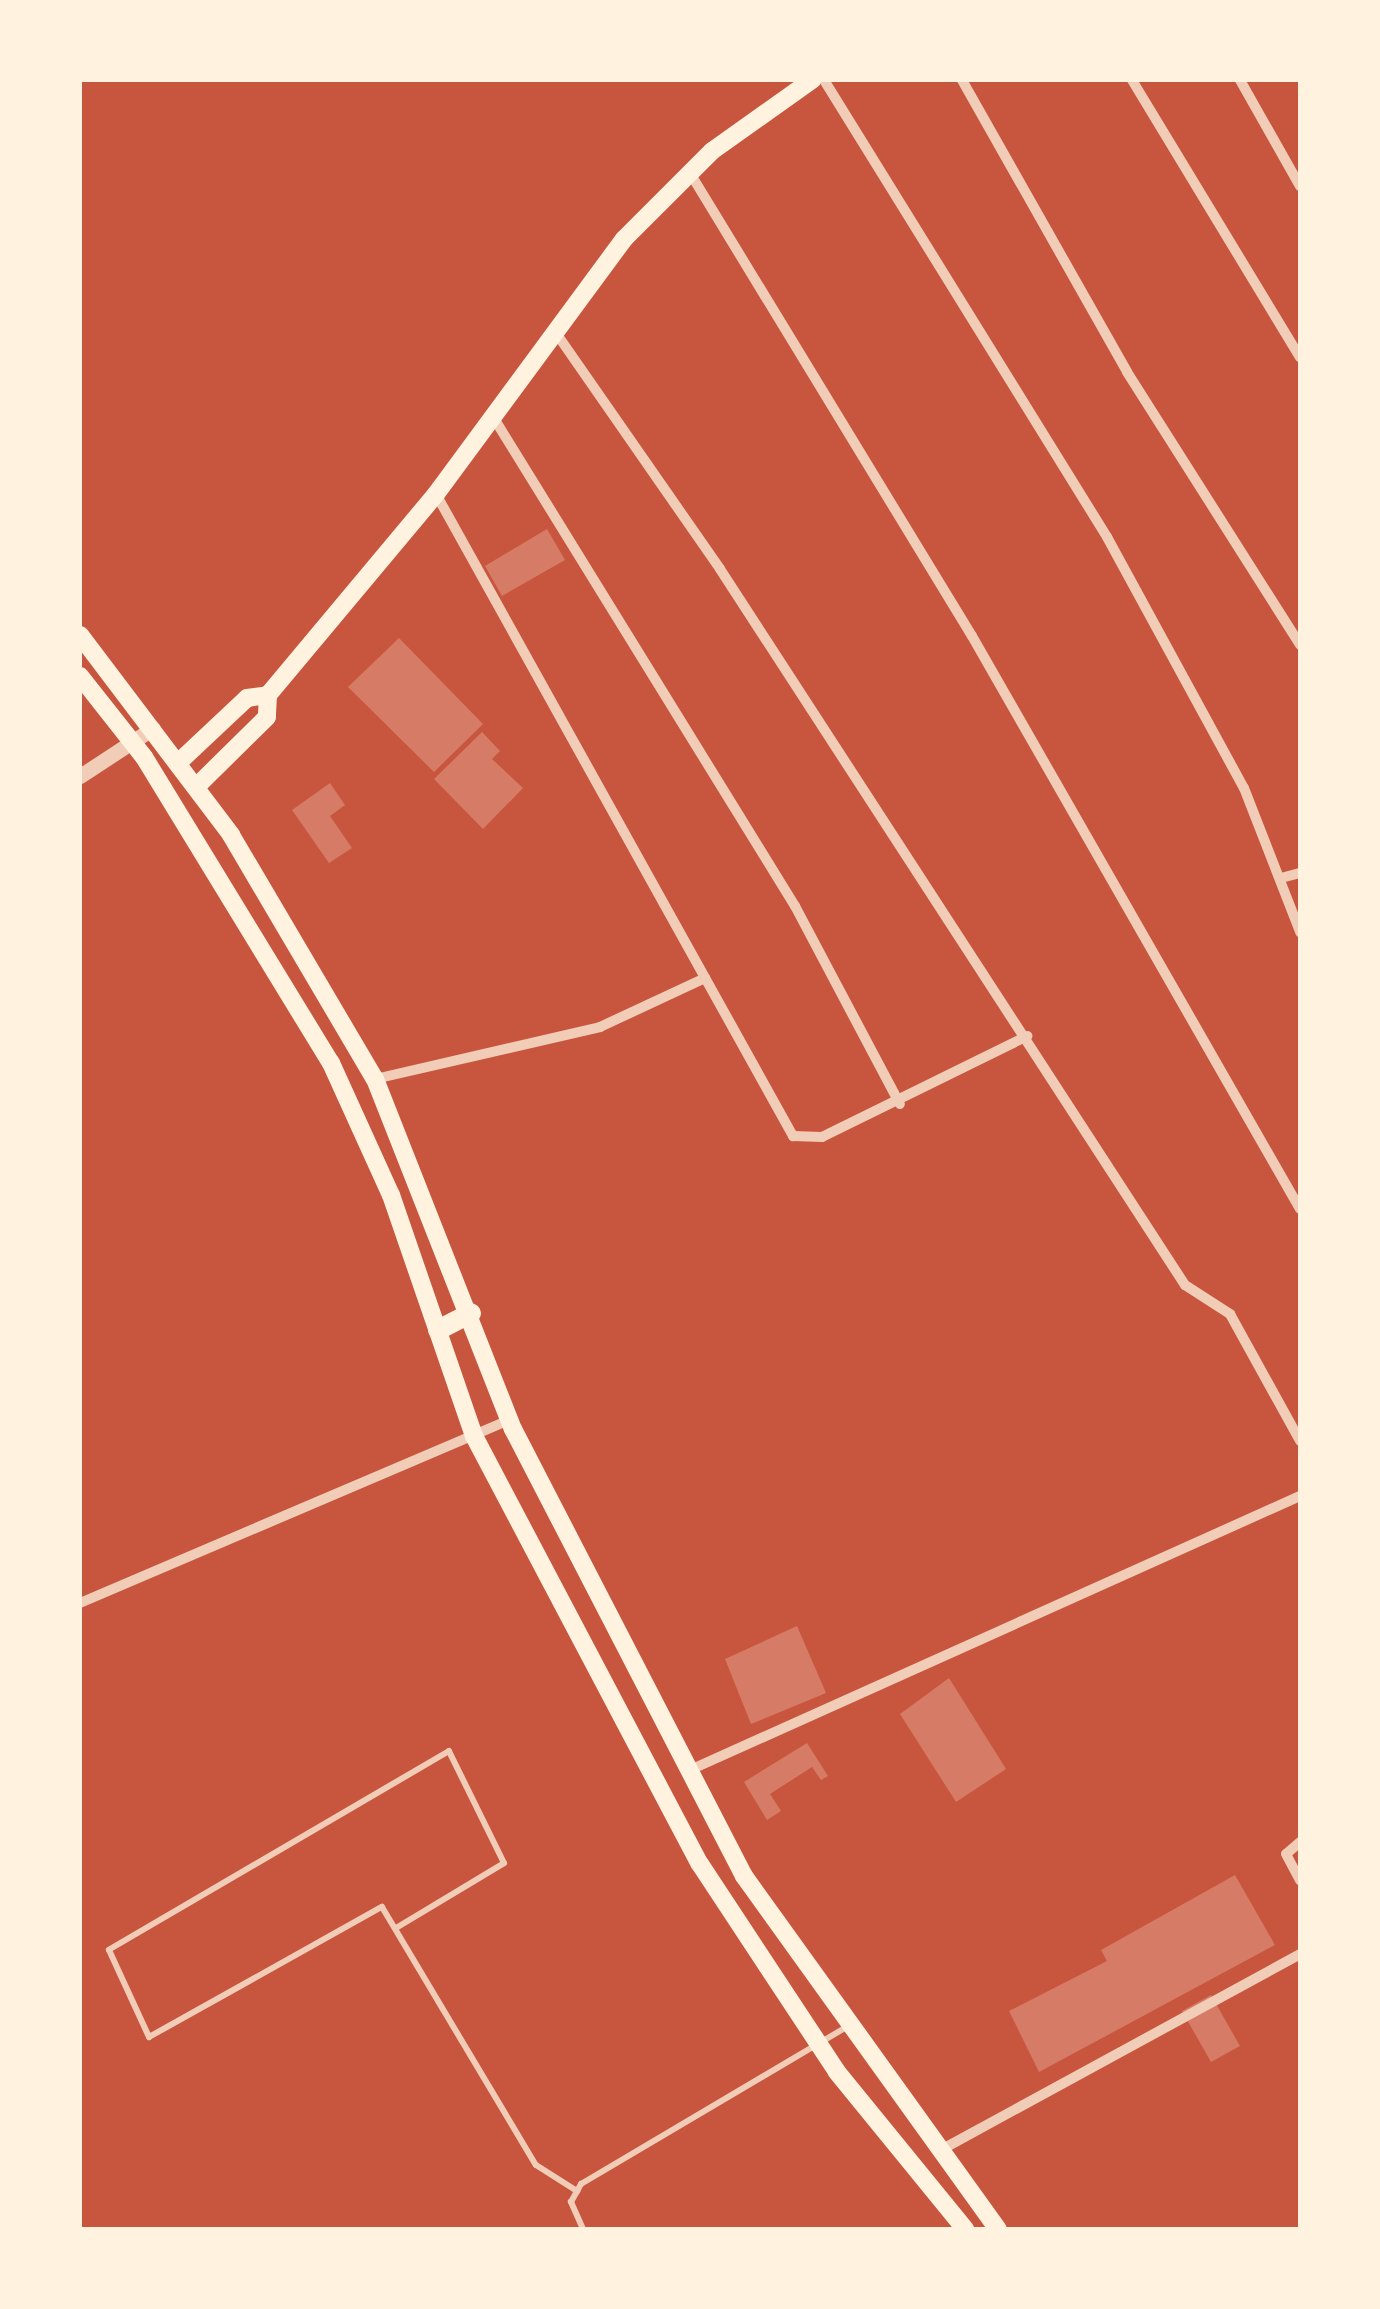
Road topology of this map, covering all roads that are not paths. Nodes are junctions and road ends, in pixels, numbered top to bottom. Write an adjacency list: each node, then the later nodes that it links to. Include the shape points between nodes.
1 (812, 80): 6 (main road)
2 (824, 80): 22 (street, via 1107,536 1244,788)
3 (962, 80): 13 (street, via 1127,372)
4 (1132, 80): 9 (street)
5 (1240, 80): 7 (street)
6 (690, 173): 8 (main road); 28 (street, via 972,636)
7 (1300, 186)
8 (554, 330): 10 (main road); 25 (street)
9 (1300, 357)
10 (492, 415): 11 (main road); 27 (street, via 795,906)
11 (436, 494): 15 (main road); 24 (street)
12 (80, 635): 16 (main road)
13 (1300, 646)
14 (80, 676): 17 (main road)
15 (268, 695): 18 (main road, via 248,698); 20 (main road, via 267,717)
16 (153, 728): 17 (street); 18 (main road)
17 (132, 742): 19 (street); 30 (main road, via 331,1063)
18 (180, 762): 20 (main road)
19 (80, 776)
20 (197, 786): 26 (main road)
21 (1300, 873): 22 (street)
22 (1281, 878): 23 (street)
23 (1300, 932)
24 (705, 978): 26 (street, via 600,1027); 27 (street, via 793,1136 822,1137)
25 (1027, 1036): 27 (street); 33 (street, via 1186,1285 1230,1314)
26 (375, 1078): 29 (main road)
27 (900, 1104)
28 (1300, 1209)
29 (471, 1313): 30 (main road); 31 (main road)
30 (438, 1330): 32 (main road)
31 (510, 1420): 32 (street); 36 (main road)
32 (474, 1436): 35 (street); 42 (main road, via 700,1864)
33 (1300, 1441)
34 (1300, 1496): 36 (street)
35 (80, 1603)
36 (690, 1770): 41 (main road, via 744,1876)
37 (1300, 1842): 38 (street, via 1286,1854)
38 (1300, 1880)
39 (396, 1928): 39 (lane, via 382,1907 149,2036 109,1950 449,1751 504,1864); 44 (lane, via 536,2166)
40 (1300, 1954): 43 (street)
41 (846, 2026): 42 (lane); 43 (main road)
42 (818, 2043): 44 (lane); 46 (main road)
43 (938, 2152): 47 (main road)
44 (577, 2191): 45 (lane, via 571,2202)
45 (583, 2229)
46 (964, 2229)
47 (998, 2229)

